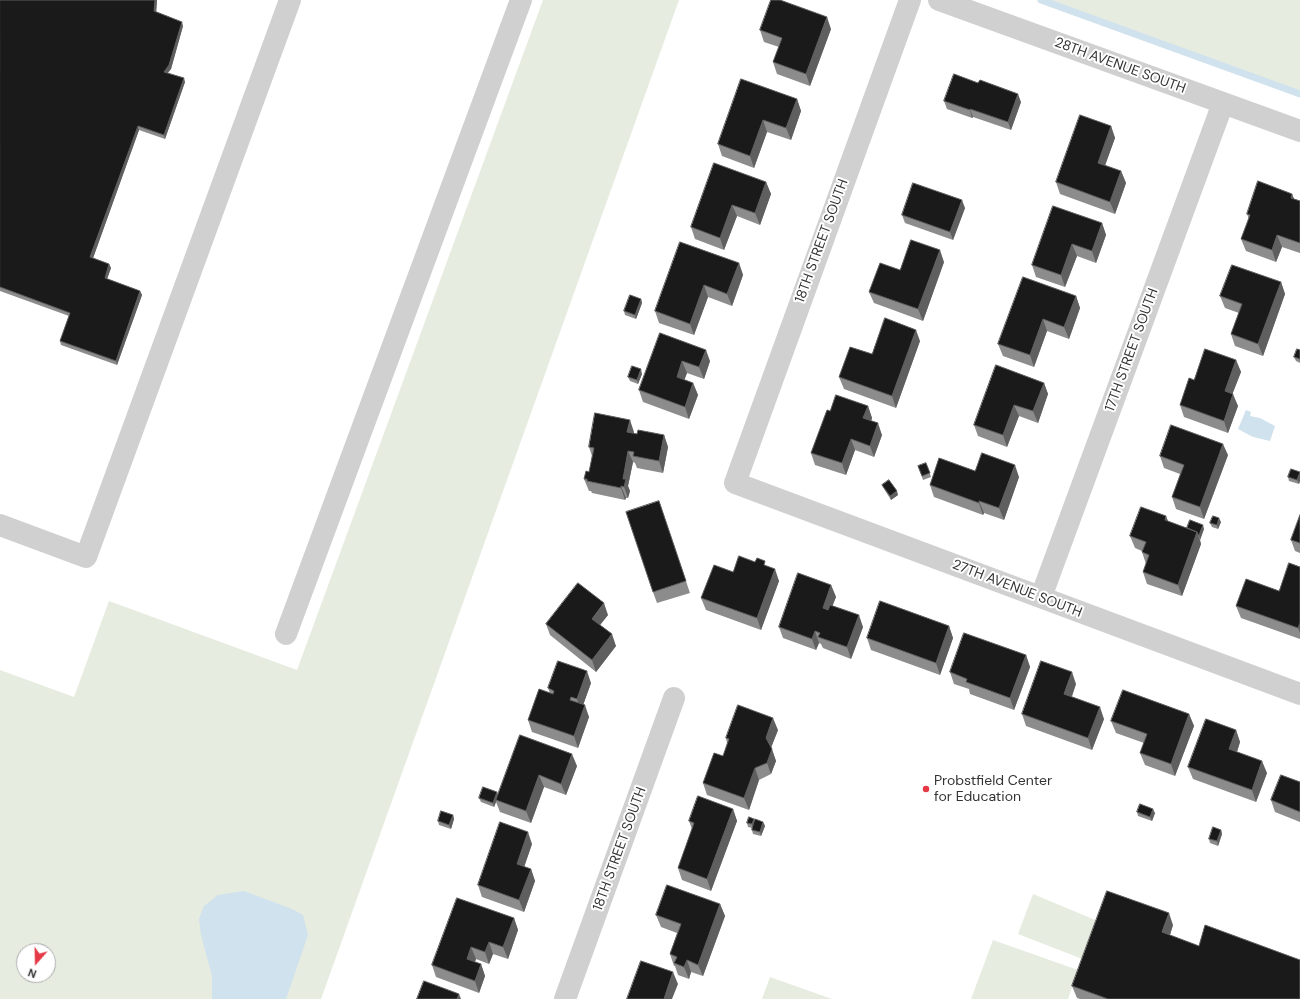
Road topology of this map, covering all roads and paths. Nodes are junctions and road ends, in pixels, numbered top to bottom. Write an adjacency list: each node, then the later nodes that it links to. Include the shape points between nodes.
1 (290, 0): 8 (street, via 86,557)
2 (522, 0): 10 (street)
3 (910, 0): 7 (street, 18TH STREET SOUTH)
4 (939, 0): 5 (street, 28TH AVENUE SOUTH)
5 (1222, 103): 6 (street, 28TH AVENUE SOUTH); 9 (street, 17TH STREET SOUTH)
6 (1300, 131)
7 (735, 483): 9 (street, 27TH AVENUE SOUTH)
8 (0, 525)
9 (1041, 597): 11 (street, 27TH AVENUE SOUTH)
10 (286, 634)
11 (1300, 694)
12 (674, 698): 13 (street, 18TH STREET SOUTH)
13 (565, 999)

